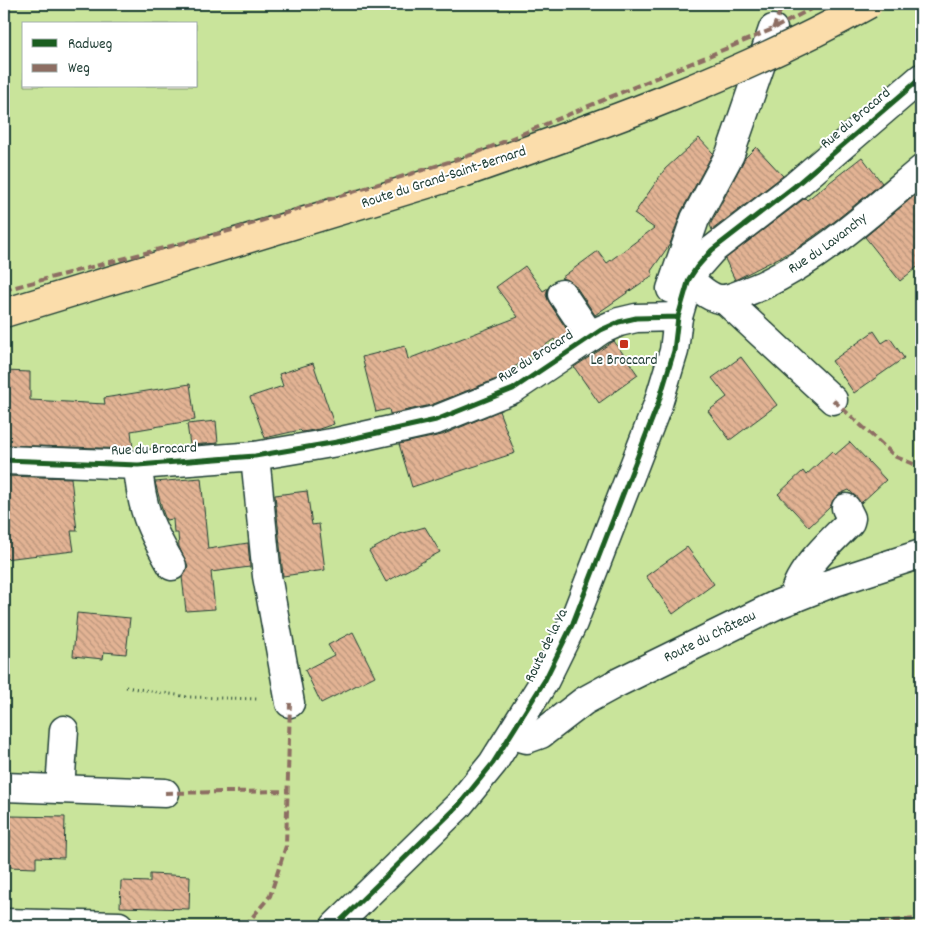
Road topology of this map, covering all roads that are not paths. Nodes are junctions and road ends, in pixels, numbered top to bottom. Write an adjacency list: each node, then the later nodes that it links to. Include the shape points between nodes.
1 (869, 4): 8 (main road, Route du Grand-Saint-Bernard, bridge, via 761,58 597,126 435,183)
2 (773, 29): 9 (street, via 730,154 696,219 673,280 668,301)
3 (921, 78): 5 (street, Rue du Brocard, via 795,186 712,250)
4 (921, 170): 7 (street, Rue du Lavanchy, via 864,218 799,265 758,287)
5 (689, 279): 7 (street, via 716,298); 9 (street, Rue du Brocard)
6 (562, 294): 10 (street)
7 (724, 299): 11 (street)
8 (4, 313)
9 (678, 317): 10 (street, Rue du Brocard, via 636,318 619,322); 21 (street, Route de la Ya, via 674,351 658,404 604,548 562,647)
10 (591, 337): 12 (street, Rue du Brocard, via 513,389 436,420)
11 (833, 400)
12 (256, 456): 14 (street, Rue du Brocard); 19 (street, via 266,576)
13 (4, 460): 14 (street, Rue du Brocard)
14 (138, 465): 17 (street, via 146,517)
15 (846, 508): 18 (street, via 850,522 803,574)
16 (921, 554): 18 (street, Route du Château)
17 (172, 566)
18 (794, 598): 21 (street, Route du Château, via 616,683 584,701 541,734 527,739)
19 (290, 700)
20 (64, 730): 23 (street)
21 (512, 735): 27 (street, Route de la Ya, via 458,806)
22 (5, 784): 23 (street)
23 (60, 790): 24 (street)
24 (165, 793)
25 (4, 923): 26 (street)
26 (118, 926)
27 (335, 926)

